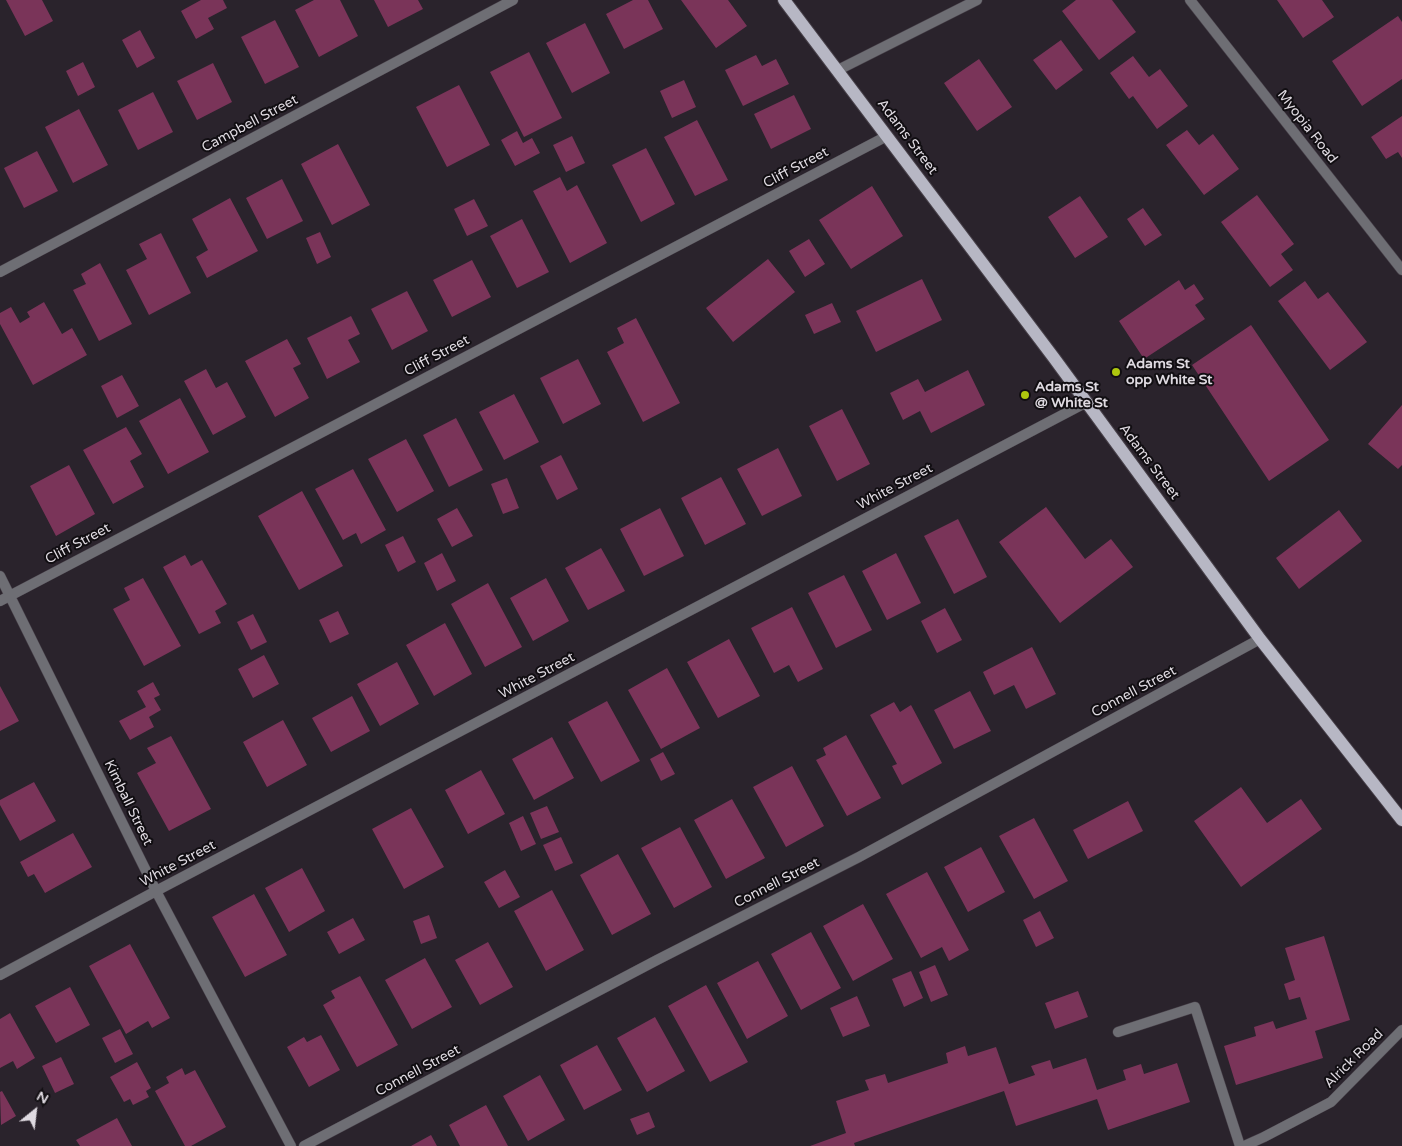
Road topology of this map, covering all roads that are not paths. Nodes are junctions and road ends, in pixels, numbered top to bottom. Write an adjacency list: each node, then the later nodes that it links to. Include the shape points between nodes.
1 (513, 0): 8 (street, Campbell Street)
2 (784, 0): 5 (main road, Adams Street)
3 (977, 0): 5 (street)
4 (1190, 0): 7 (street, Myopia Road)
5 (838, 70): 6 (main road, Adams Street)
6 (887, 136): 9 (main road, Adams Street); 11 (street, Cliff Street)
7 (1402, 270)
8 (0, 272)
9 (1087, 402): 13 (main road, Adams Street); 15 (street, White Street)
10 (0, 576): 11 (street, Kimball Street)
11 (10, 596): 12 (street, Cliff Street); 15 (street, Kimball Street)
12 (0, 601)
13 (1260, 639): 14 (main road, Adams Street); 20 (street, Connell Street, via 859,857)
14 (1402, 820)
15 (156, 891): 16 (street, White Street); 19 (street, Kimball Street)
16 (0, 975)
17 (1402, 1030): 22 (street, Alrick Road, via 1331,1102)
18 (1118, 1032): 21 (street, via 1195,1007)
19 (291, 1146)
20 (304, 1146)
21 (1240, 1146)
22 (1244, 1146)

